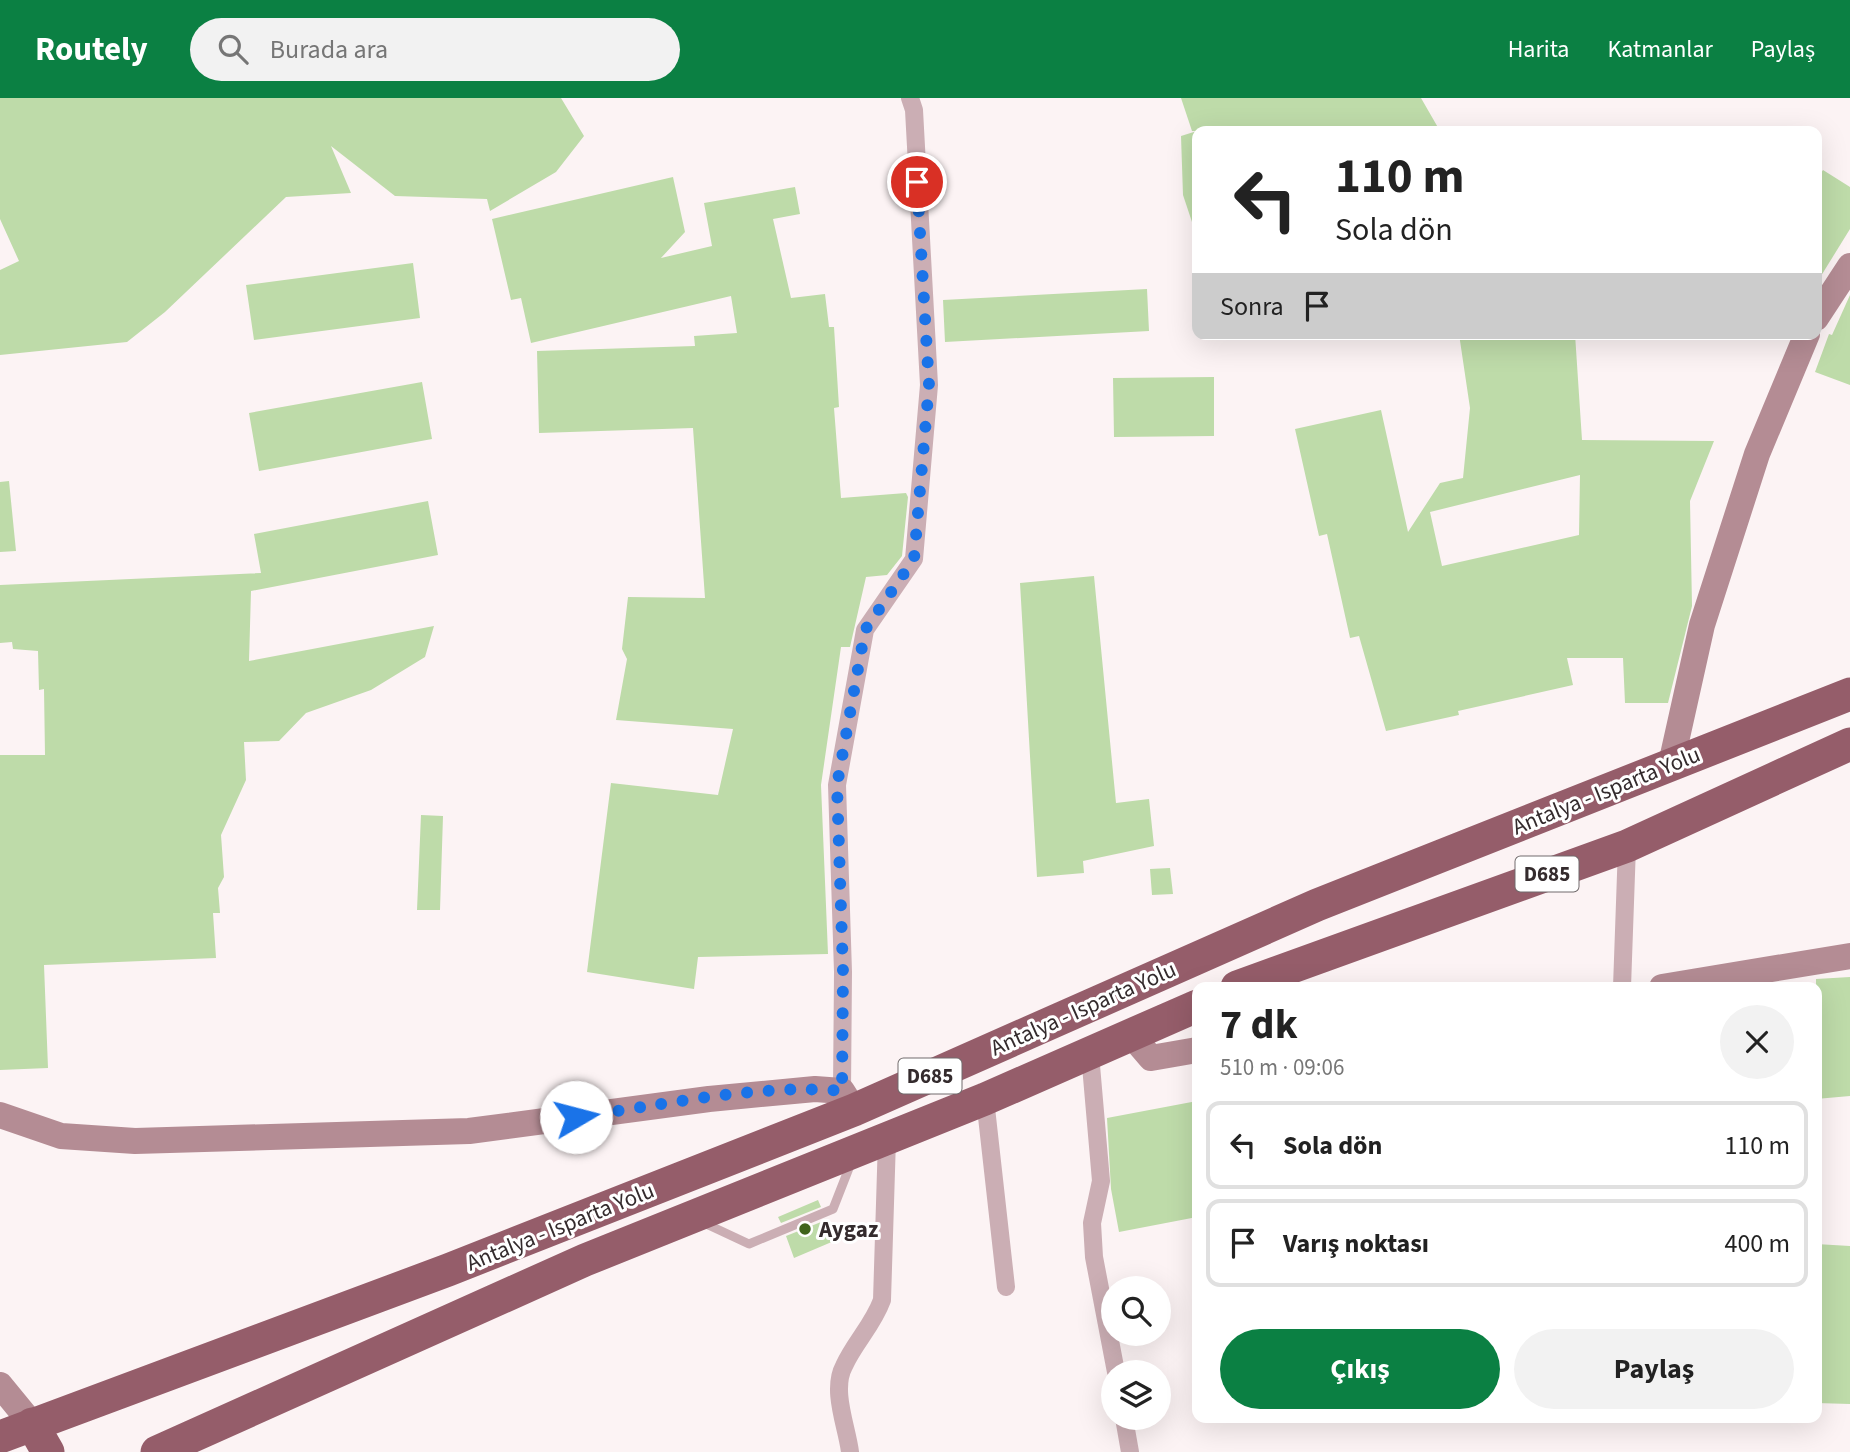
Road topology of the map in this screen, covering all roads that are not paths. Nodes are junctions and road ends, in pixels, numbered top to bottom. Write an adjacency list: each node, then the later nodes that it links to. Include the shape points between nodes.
1 (910, 98): 18 (street, via 929,385 914,559 865,630 837,785)
2 (1850, 266): 3 (street)
3 (1822, 309)
4 (1804, 340): 7 (street, via 1757,454 1702,625)
5 (1850, 694): 7 (highway, Antalya - Isparta Yolu / D685)
6 (1850, 744): 8 (highway, D685)
7 (1671, 764): 18 (highway, Antalya - Isparta Yolu / D685)
8 (1627, 846): 10 (highway, D685); 11 (street)
9 (1850, 956): 12 (street)
10 (1251, 982)
11 (1622, 982)
12 (1692, 982)
13 (1192, 1008): 14 (highway, Antalya - Isparta Yolu / D685)
14 (1133, 1037): 15 (street, via 1151,1058); 16 (highway, Antalya - Isparta Yolu / D685)
15 (1192, 1051)
16 (1090, 1054): 17 (highway, Antalya - Isparta Yolu / D685); 24 (street, via 1101,1181 1092,1223 1094,1257)
17 (985, 1099): 20 (highway, Antalya - Isparta Yolu / D685); 23 (street)
18 (848, 1100): 19 (street, via 815,1088 469,1132 97,1141 61,1136); 28 (highway, Antalya - Isparta Yolu / D685)
19 (0, 1115)
20 (887, 1139): 21 (highway, Antalya - Isparta Yolu / D685); 30 (street, via 882,1300 875,1321 842,1367 840,1383)
21 (855, 1152): 22 (highway, Antalya - Isparta Yolu / D685); 22 (lane, via 833,1209 749,1244)
22 (690, 1217): 29 (highway, Antalya - Isparta Yolu / D685, via 584,1259)
23 (1006, 1287)
24 (1114, 1360)
25 (0, 1385): 28 (street)
26 (1126, 1430): 31 (street)
27 (0, 1437): 28 (highway, Antalya - Isparta Yolu / D685)
28 (40, 1438)
29 (157, 1452)
30 (850, 1452)
31 (1130, 1452)

